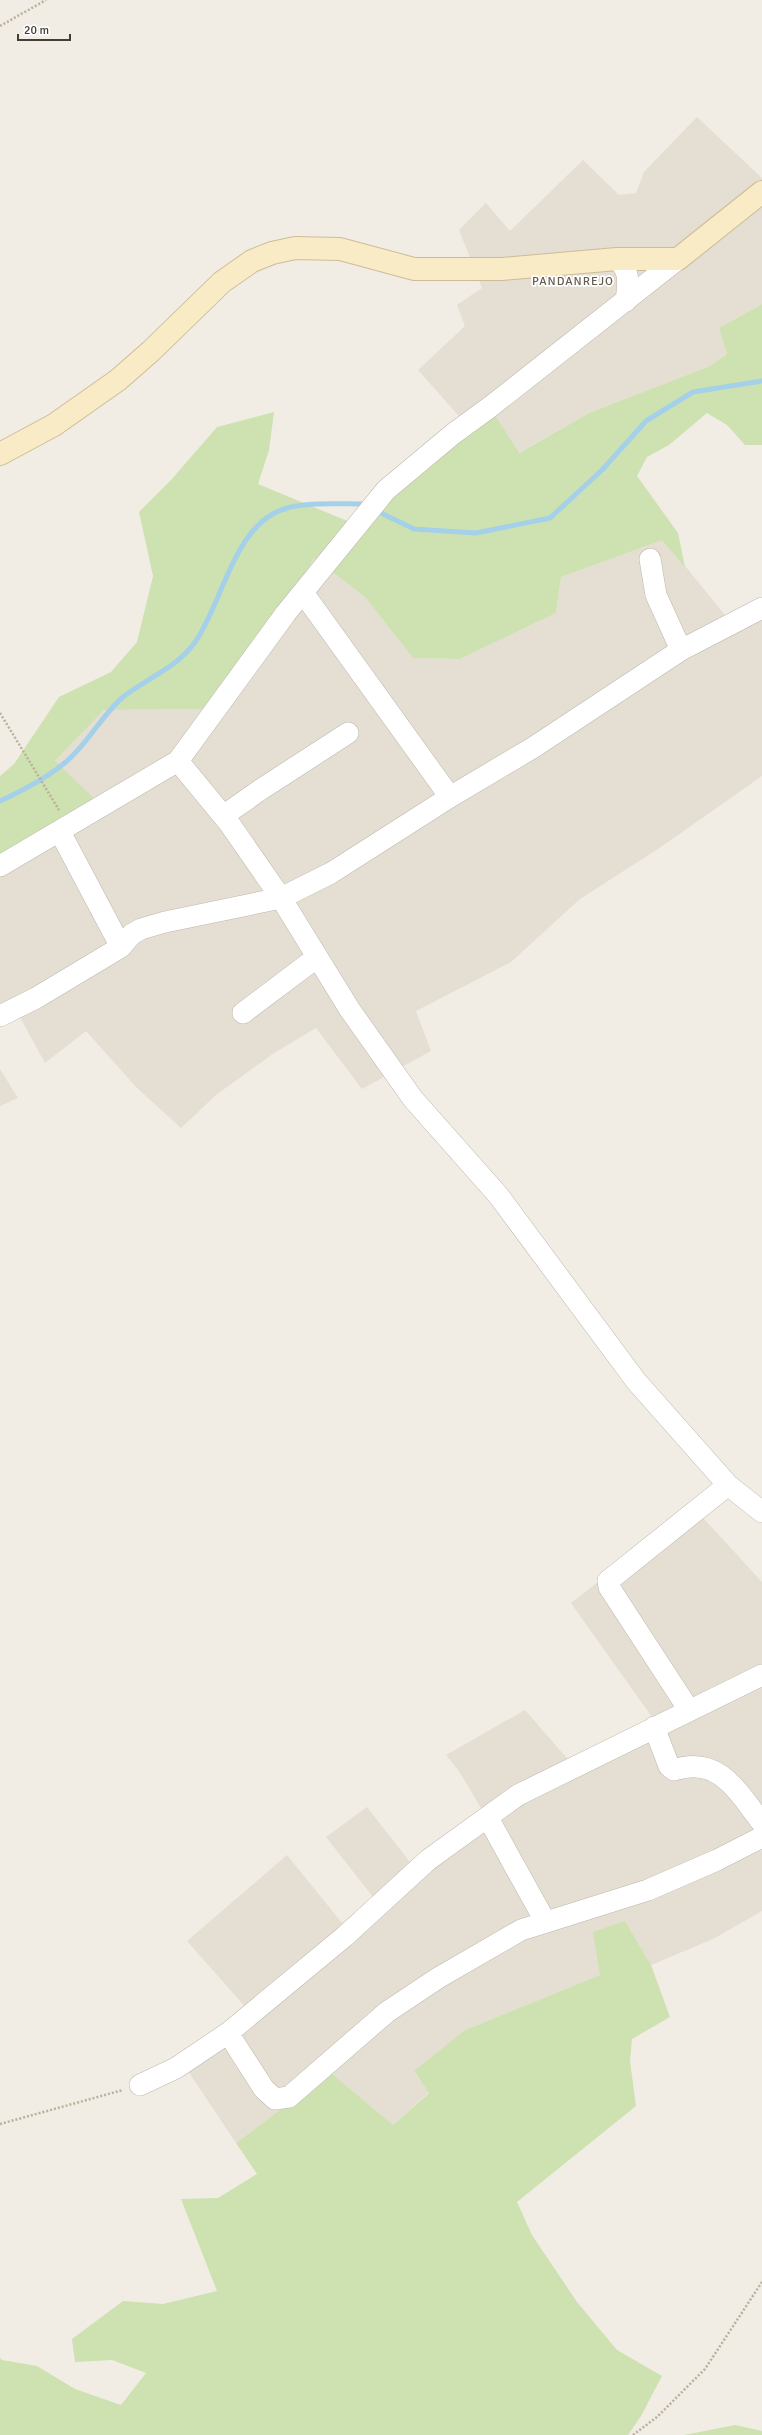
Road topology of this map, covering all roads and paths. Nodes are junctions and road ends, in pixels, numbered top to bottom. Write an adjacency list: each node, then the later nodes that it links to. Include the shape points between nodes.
1 (46, 0): 2 (path)
2 (0, 26)
3 (762, 192): 5 (street)
4 (617, 259): 5 (street); 6 (street, via 625,266 628,275); 7 (street, via 502,269 414,269 340,249 295,248 272,253 252,261 222,282 118,380 54,425)
5 (678, 259): 6 (street)
6 (626, 301): 9 (street, via 453,434 386,490)
7 (0, 454)
8 (650, 559): 11 (street, via 656,595)
9 (304, 594): 14 (street, via 286,613); 16 (street)
10 (762, 608): 11 (street)
11 (681, 650): 16 (street, via 534,747)
12 (0, 713): 15 (path)
13 (348, 733): 17 (street)
14 (178, 761): 17 (street); 18 (street)
15 (47, 790)
16 (450, 797): 20 (street, via 331,873)
17 (223, 816): 20 (street)
18 (60, 832): 19 (street); 21 (street)
19 (0, 866)
20 (281, 898): 21 (street, via 166,922 132,934); 22 (street)
21 (121, 947): 24 (street, via 36,998)
22 (316, 958): 23 (street); 25 (street, via 413,1100 498,1195 636,1381)
23 (243, 1013)
24 (0, 1016)
25 (728, 1485): 26 (street); 28 (street, via 608,1581 608,1587)
26 (762, 1512)
27 (762, 1675): 28 (street)
28 (689, 1710): 29 (street)
29 (654, 1727): 30 (street, via 518,1795); 31 (street, via 669,1766 674,1770 693,1766 724,1775)
30 (488, 1818): 33 (street); 34 (street, via 428,1860 344,1937)
31 (762, 1823)
32 (762, 1837): 33 (street, via 648,1890)
33 (545, 1921): 34 (street, via 521,1930 438,1978 387,2012 289,2097 275,2099 264,2089)
34 (228, 2033): 35 (street, via 176,2068)
35 (140, 2085): 36 (path)
36 (0, 2124)
37 (762, 2282): 38 (path, via 705,2369 657,2417)
38 (633, 2435)

